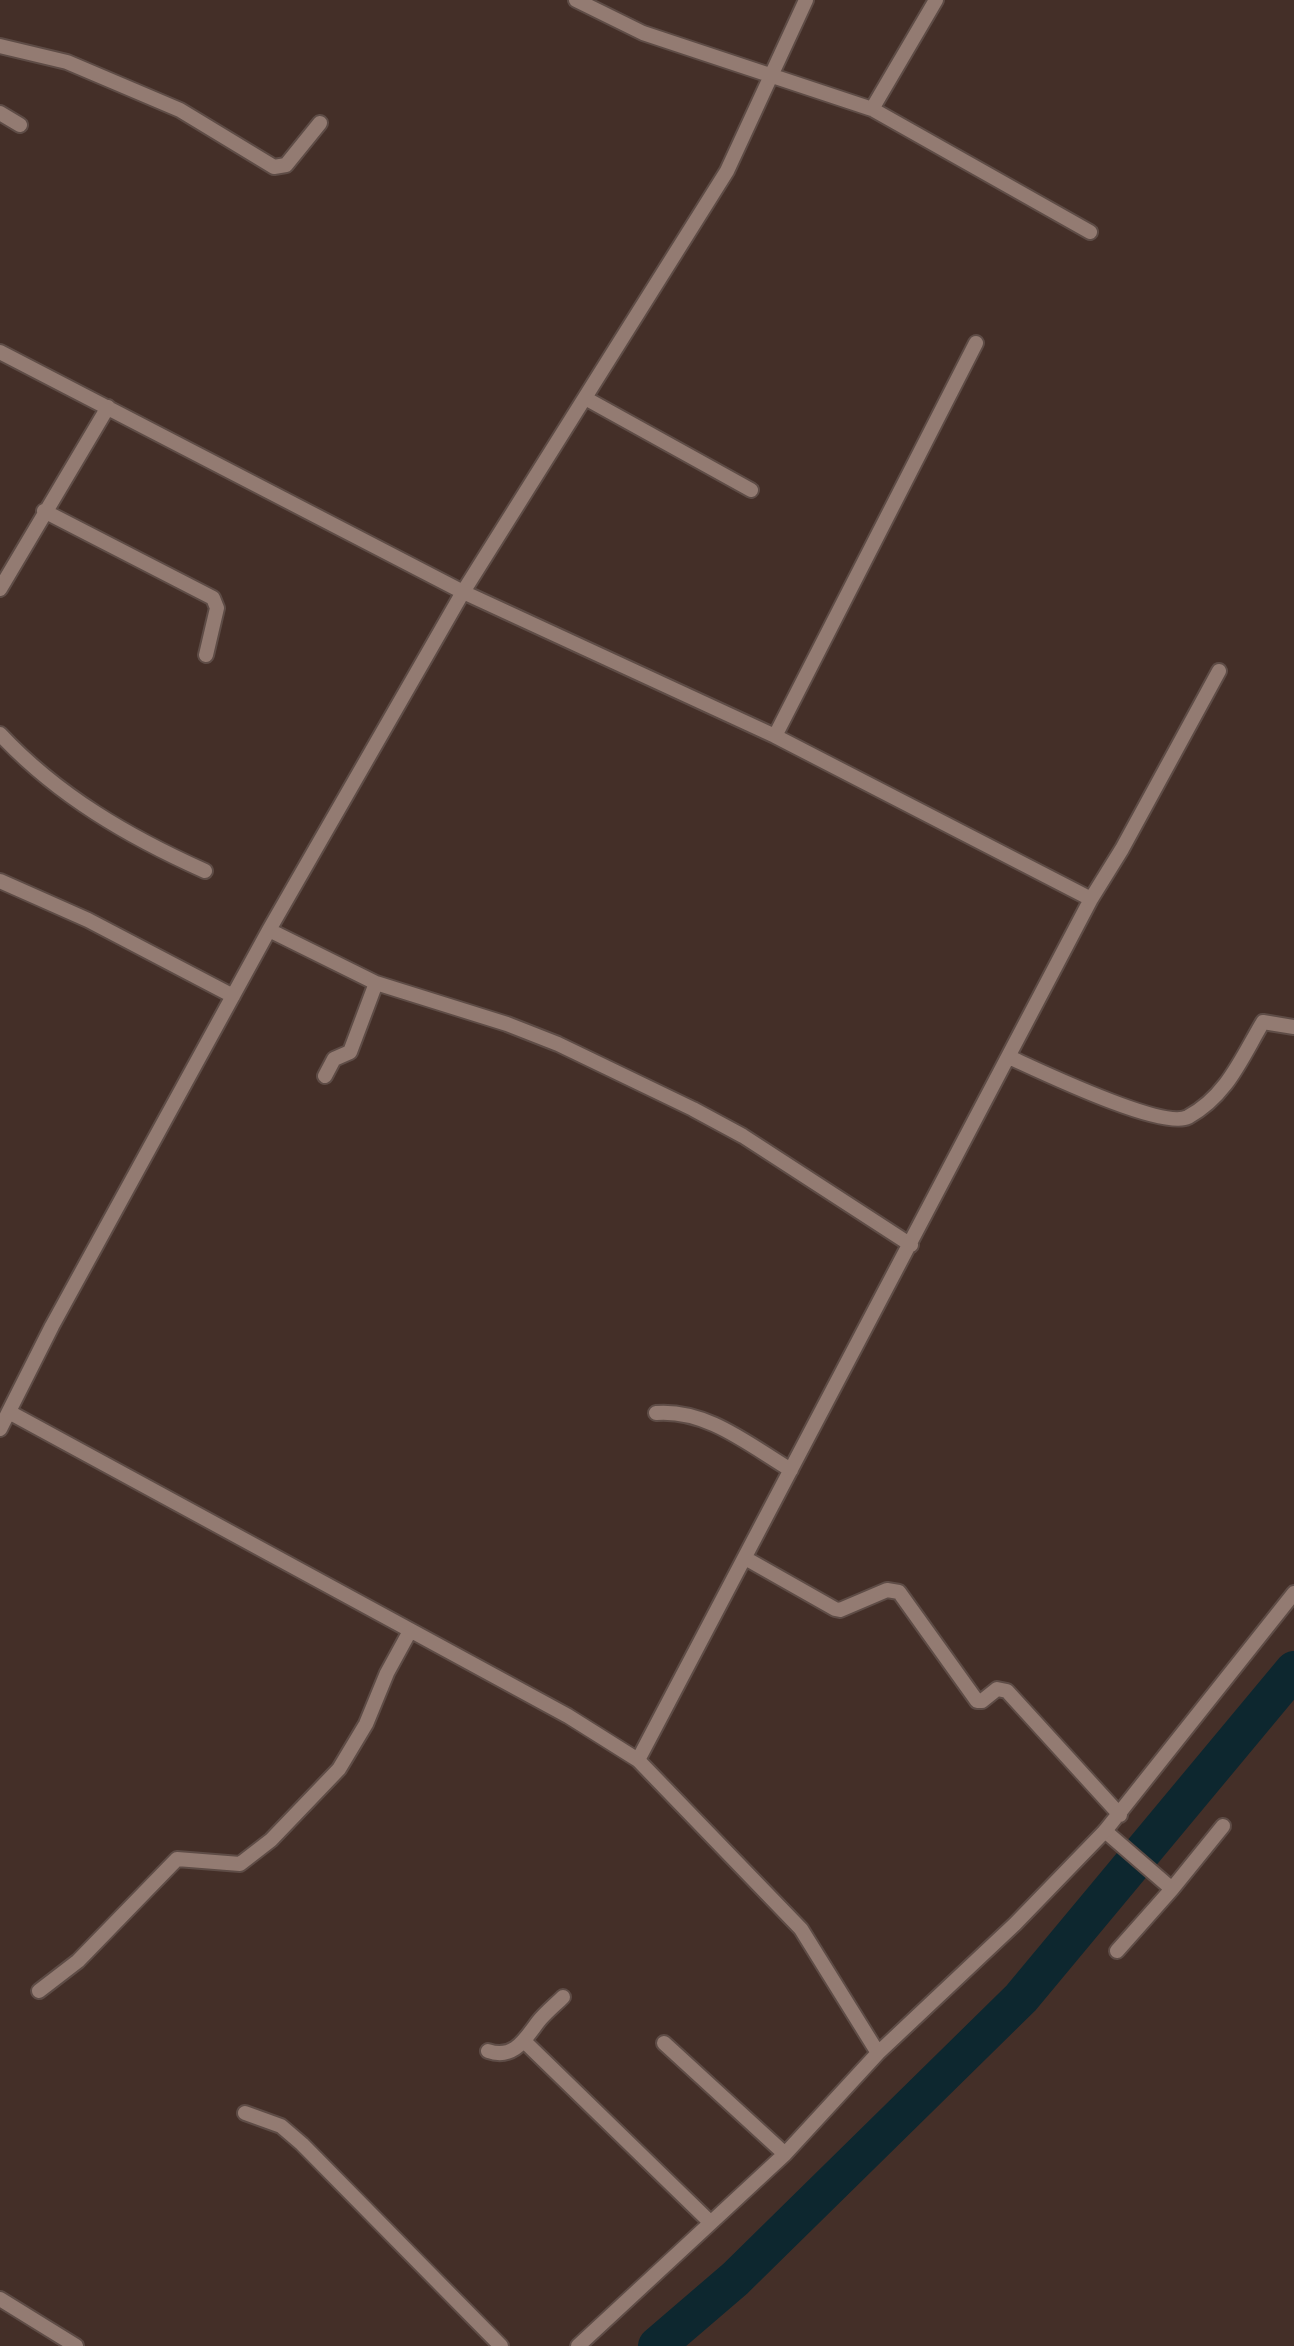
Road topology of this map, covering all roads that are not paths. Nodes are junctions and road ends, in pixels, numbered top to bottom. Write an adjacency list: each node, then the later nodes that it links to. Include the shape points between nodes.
1 (576, 0): 5 (street, via 621,24)
2 (806, 0): 5 (street)
3 (936, 0): 6 (street)
4 (0, 46): 8 (street, via 67,62 180,110 274,167 286,165)
5 (771, 78): 6 (street); 13 (street, via 727,171)
6 (872, 109): 10 (street)
7 (0, 113): 9 (street)
8 (320, 123)
9 (20, 125)
10 (1090, 232)
11 (976, 343): 22 (street)
12 (0, 352): 14 (street)
13 (585, 398): 15 (street); 18 (street)
14 (108, 407): 16 (street); 18 (street)
15 (751, 490)
16 (44, 511): 17 (street); 19 (street, via 213,598 217,608)
17 (0, 589)
18 (463, 592): 22 (street); 26 (street)
19 (206, 655)
20 (1219, 671): 25 (street)
21 (0, 734): 23 (street, via 63,792 100,817)
22 (775, 736): 25 (street)
23 (205, 871)
24 (0, 881): 28 (street, via 88,920)
25 (1091, 899): 30 (street)
26 (269, 930): 27 (street); 28 (street)
27 (376, 983): 31 (street, via 350,1052 334,1059); 32 (street, via 558,1044 693,1109 743,1136)
28 (233, 996): 33 (street)
29 (1294, 1027): 30 (street, via 1263,1022 1226,1085 1201,1108 1174,1121 1129,1108)
30 (1009, 1057): 32 (street)
31 (325, 1076)
32 (911, 1245): 36 (street)
33 (9, 1412): 35 (street); 39 (street)
34 (656, 1413): 36 (street, via 686,1413 710,1422)
35 (0, 1429)
36 (791, 1470): 37 (street)
37 (745, 1558): 40 (street); 41 (street, via 835,1609 887,1590 899,1592 976,1701 998,1689 1007,1691)
38 (1294, 1593): 41 (street)
39 (410, 1631): 40 (street, via 568,1716); 46 (street, via 339,1769 271,1840 240,1864 177,1859 78,1961)
40 (638, 1760): 51 (street, via 801,1929)
41 (1120, 1815): 43 (street)
42 (1223, 1826): 44 (street)
43 (1111, 1836): 44 (street); 51 (street)
44 (1168, 1886): 45 (street)
45 (1117, 1951)
46 (40, 1991)
47 (563, 1997): 48 (street)
48 (525, 2042): 50 (street, via 508,2052); 54 (street)
49 (664, 2043): 53 (street)
50 (488, 2051)
51 (878, 2053): 53 (street)
52 (245, 2113): 57 (street, via 281,2126 302,2144)
53 (785, 2154): 54 (street)
54 (709, 2222): 58 (street)
55 (0, 2299): 56 (street)
56 (76, 2346)
57 (501, 2346)
58 (578, 2346)

